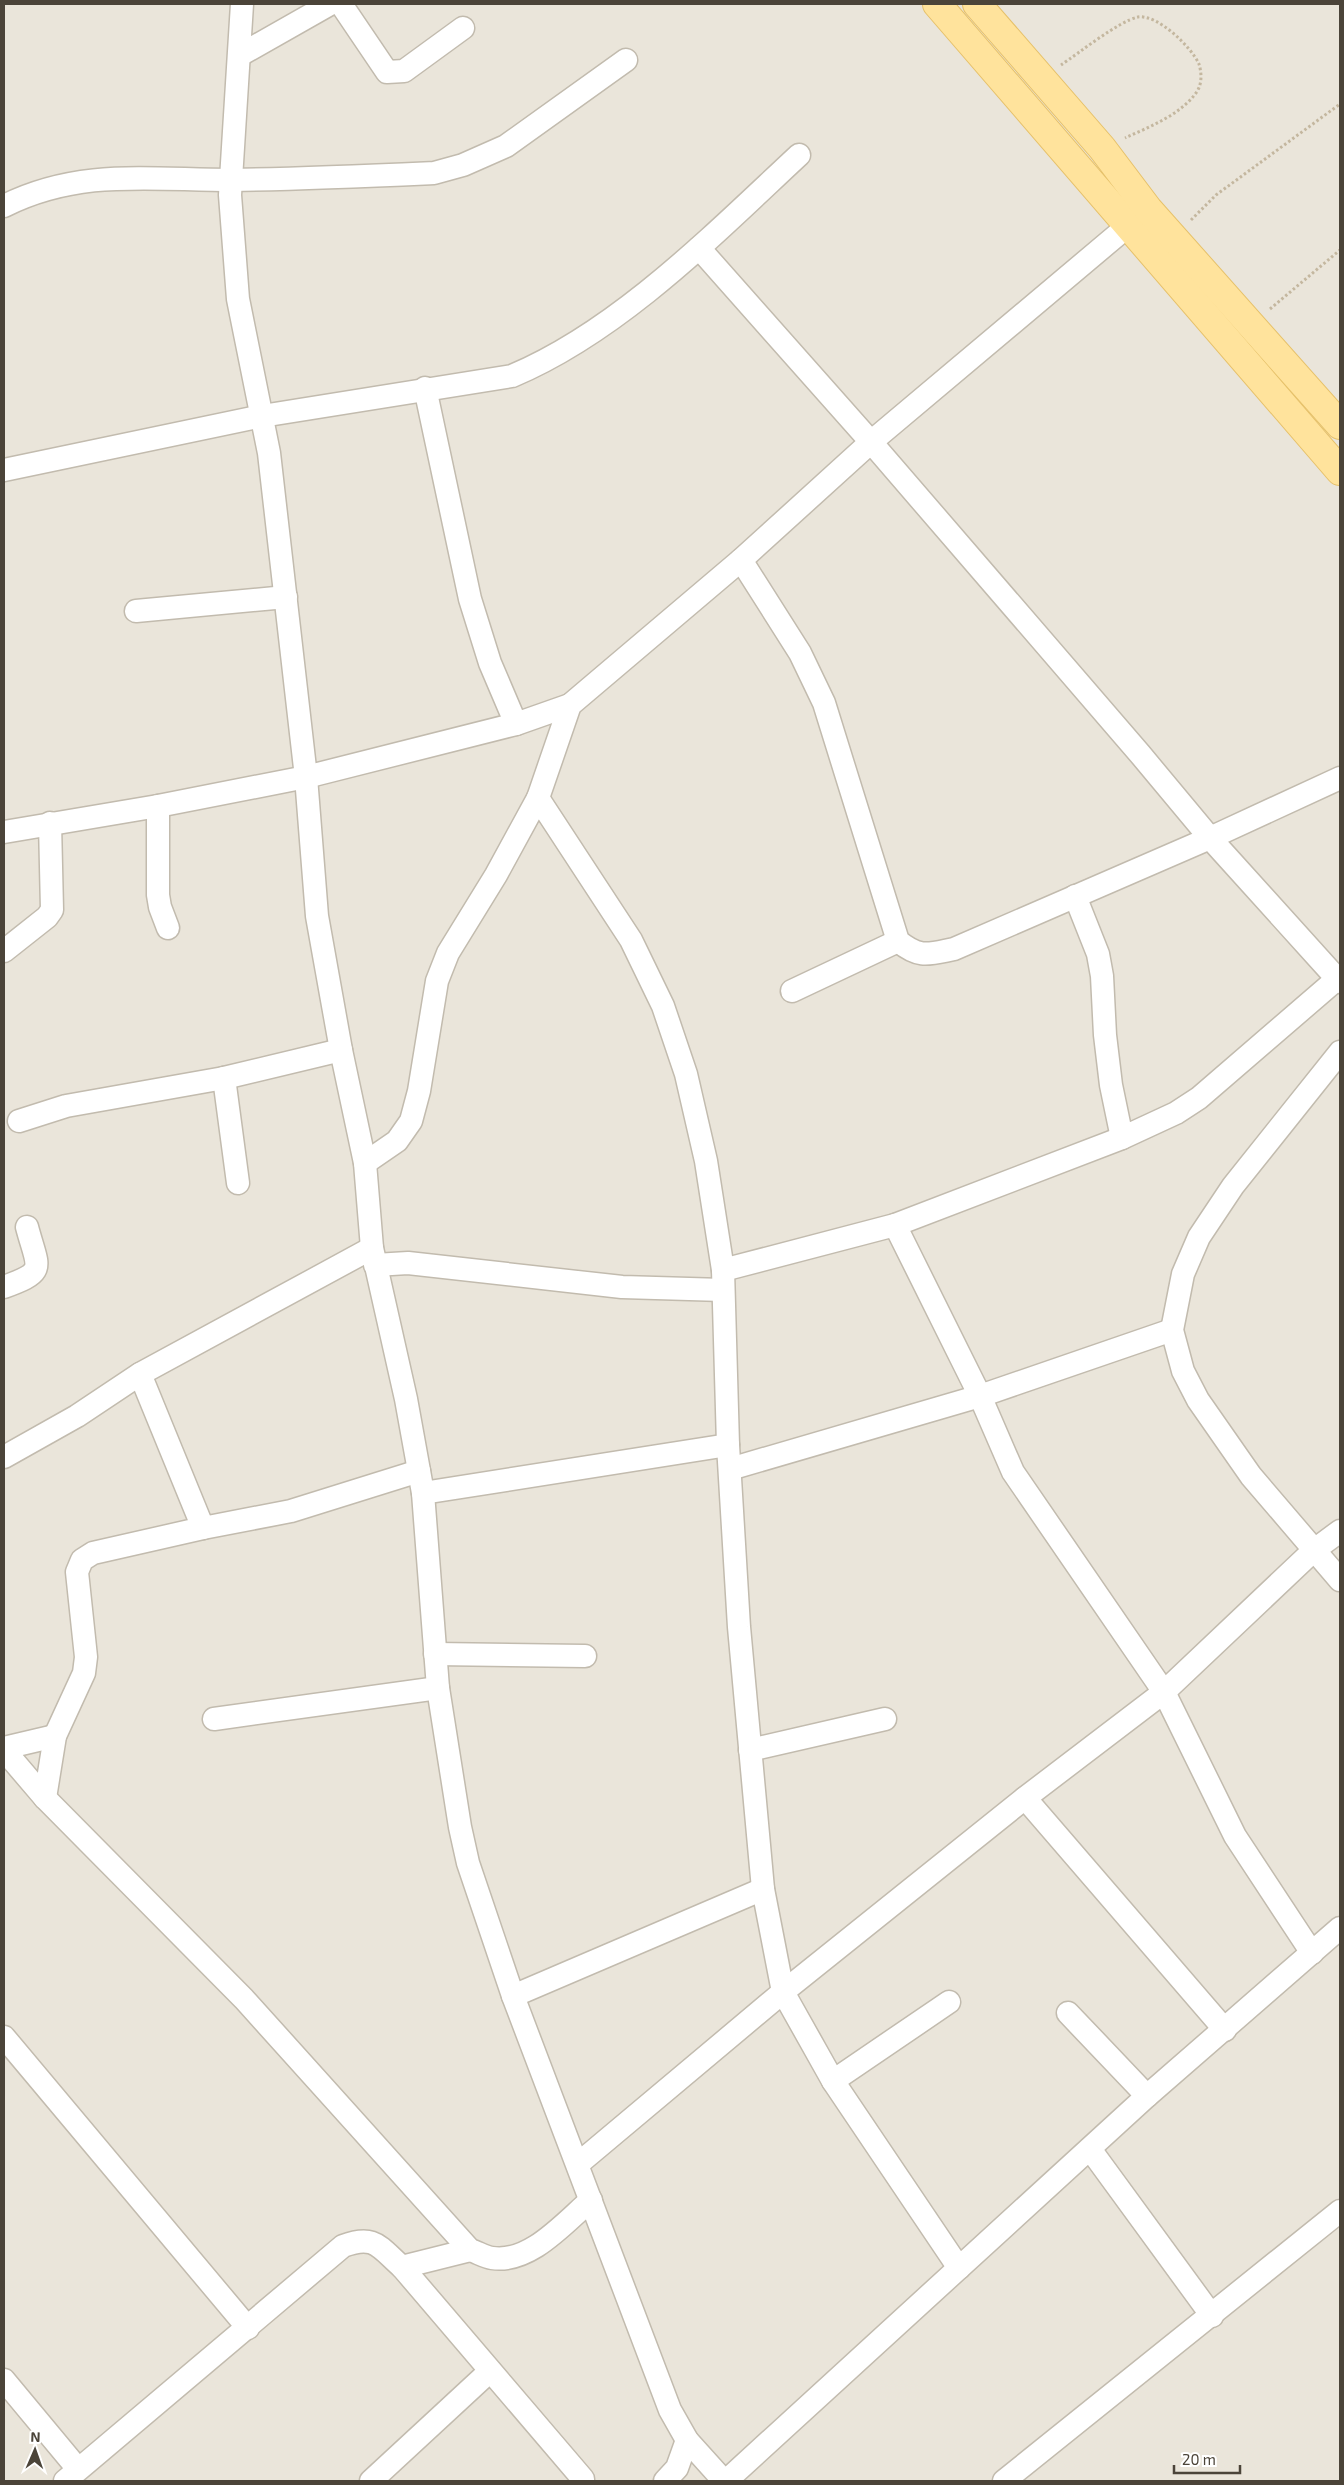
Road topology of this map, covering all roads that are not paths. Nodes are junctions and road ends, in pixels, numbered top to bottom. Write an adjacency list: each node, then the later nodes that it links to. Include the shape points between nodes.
1 (242, 4): 7 (street)
2 (330, 4): 7 (street)
3 (341, 4): 6 (street, via 387,72 404,71)
4 (937, 4): 12 (main road)
5 (977, 4): 16 (main road, via 1043,77 1148,209)
6 (463, 28)
7 (240, 55): 10 (street)
8 (626, 60): 10 (street, via 506,146 463,165 434,173)
9 (799, 155): 13 (street)
10 (231, 180): 11 (street, via 121,177 71,182 29,194); 15 (street, via 232,249 238,299)
11 (4, 206)
12 (1129, 225): 17 (street); 19 (main road)
13 (699, 248): 14 (street, via 616,316 533,367 512,376); 17 (street)
14 (425, 388): 15 (street); 24 (street, via 470,599 490,663)
15 (262, 416): 18 (street); 21 (street)
16 (1340, 426)
17 (871, 442): 20 (street); 31 (street)
18 (4, 470)
19 (1340, 471)
20 (742, 560): 23 (street); 34 (street, via 800,653 824,703)
21 (286, 597): 22 (street); 25 (street)
22 (136, 611)
23 (570, 705): 24 (street); 27 (street)
24 (516, 724): 25 (street)
25 (306, 777): 28 (street); 38 (street, via 317,916)
26 (1340, 778): 31 (street)
27 (538, 798): 43 (street, via 448,953 437,981 420,1091 411,1121 397,1141); 48 (street, via 631,940 662,1006 686,1074 706,1161)
28 (158, 806): 29 (street); 33 (street, via 158,895)
29 (50, 823): 30 (street); 35 (street, via 52,910 48,917)
30 (4, 832)
31 (1210, 838): 32 (street); 36 (street)
32 (1075, 896): 34 (street, via 954,949 929,954 912,952); 42 (street, via 1100,961 1111,1085)
33 (168, 928)
34 (898, 941): 37 (street)
35 (4, 951)
36 (1339, 980): 42 (street, via 1199,1098 1176,1113)
37 (792, 991)
38 (341, 1050): 40 (street); 43 (street)
39 (1340, 1052): 50 (street, via 1233,1186 1199,1237 1183,1274)
40 (224, 1078): 41 (street, via 66,1106); 44 (street)
41 (19, 1121)
42 (1122, 1138): 45 (street)
43 (364, 1163): 47 (street)
44 (238, 1183)
45 (895, 1225): 48 (street); 52 (street)
46 (27, 1227): 49 (street, via 37,1264 35,1272)
47 (373, 1256): 48 (street, via 622,1287); 51 (street); 56 (street)
48 (723, 1280): 53 (street)
49 (4, 1287)
50 (1172, 1330): 52 (street); 60 (street, via 1183,1371 1198,1400 1251,1476)
51 (140, 1374): 54 (street, via 77,1416); 58 (street)
52 (980, 1396): 55 (street); 65 (street, via 1013,1472)
53 (728, 1445): 55 (street); 57 (street)
54 (4, 1457)
55 (730, 1469): 70 (street)
56 (419, 1471): 57 (street); 58 (street, via 291,1511)
57 (423, 1493): 62 (street)
58 (203, 1528): 68 (street, via 93,1553 82,1560 77,1572 86,1657 84,1673)
59 (1340, 1531): 60 (street)
60 (1313, 1550): 61 (street); 65 (street)
61 (1340, 1580)
62 (435, 1654): 63 (street); 64 (street)
63 (585, 1656)
64 (438, 1688): 66 (street); 77 (street, via 468,1863)
65 (1164, 1692): 72 (street); 75 (street, via 1235,1836)
66 (214, 1719)
67 (885, 1720): 70 (street)
68 (55, 1736): 69 (street); 71 (street)
69 (4, 1749): 71 (street)
70 (750, 1750): 73 (street)
71 (45, 1798): 88 (street, via 244,1999)
72 (1025, 1798): 76 (street); 80 (street)
73 (763, 1890): 76 (street); 77 (street)
74 (1340, 1928): 75 (street)
75 (1312, 1953): 80 (street)
76 (783, 1992): 82 (street); 85 (street)
77 (513, 1996): 85 (street)
78 (949, 2002): 82 (street)
79 (1068, 2013): 83 (street)
80 (1225, 2030): 83 (street)
81 (4, 2037): 92 (street)
82 (833, 2081): 90 (street)
83 (1147, 2096): 84 (street)
84 (1090, 2149): 90 (street); 91 (street)
85 (578, 2164): 86 (street)
86 (591, 2200): 88 (street, via 540,2244 525,2252 508,2258 492,2258); 95 (street, via 670,2410)
87 (1340, 2211): 91 (street)
88 (470, 2250): 89 (street)
89 (402, 2267): 92 (street, via 374,2242 359,2240 343,2246); 93 (street)
90 (959, 2268): 100 (street)
91 (1212, 2316): 101 (street)
92 (248, 2328): 96 (street)
93 (490, 2371): 97 (street); 98 (street)
94 (4, 2380): 96 (street)
95 (687, 2440): 99 (street, via 677,2468); 100 (street)
96 (72, 2475)
97 (371, 2481)
98 (585, 2481)
99 (665, 2481)
100 (725, 2481)
101 (1004, 2481)

